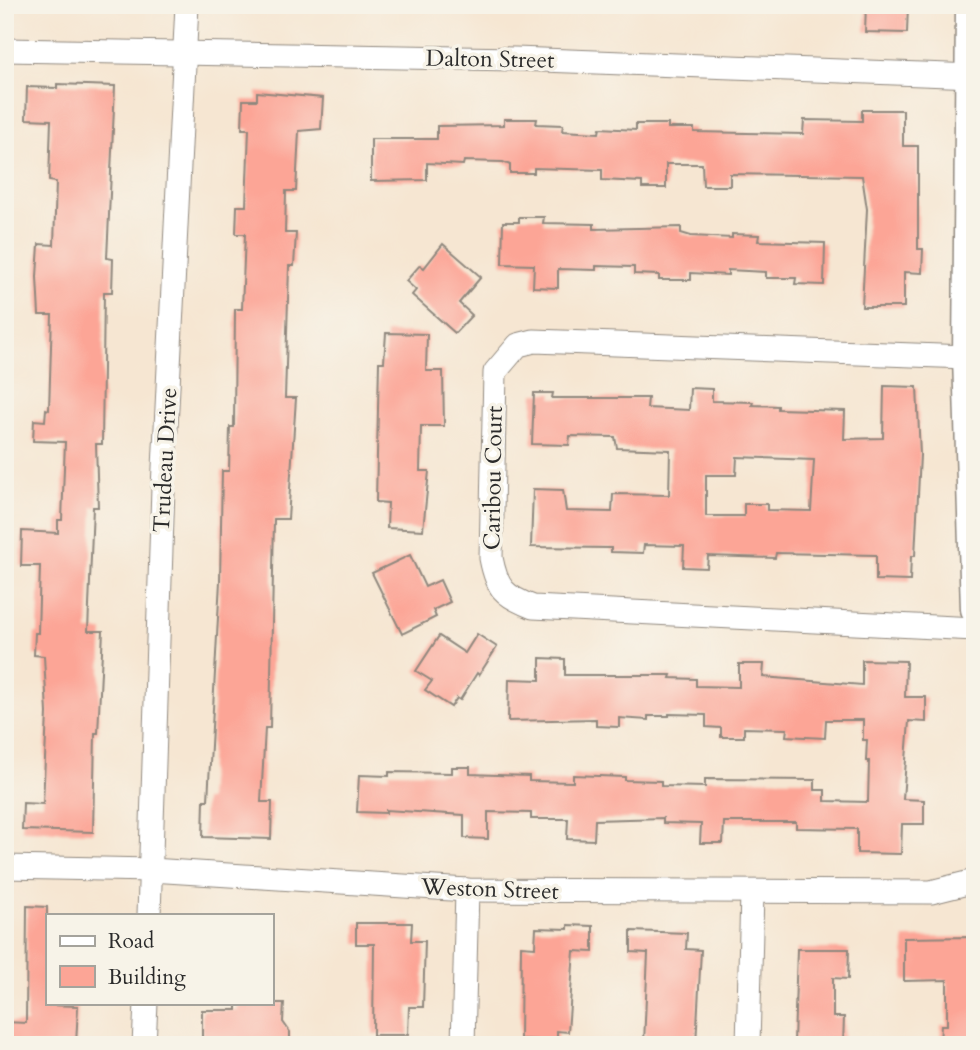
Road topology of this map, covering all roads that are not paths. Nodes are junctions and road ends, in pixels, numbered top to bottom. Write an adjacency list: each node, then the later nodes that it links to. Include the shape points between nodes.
1 (187, 5): 4 (street, Trudeau Drive)
2 (970, 5): 5 (street)
3 (5, 50): 4 (street, Dalton Street)
4 (187, 52): 5 (street, Dalton Street); 10 (street, Trudeau Drive, via 163,488)
5 (973, 76): 6 (street)
6 (967, 357): 7 (street); 8 (street, Caribou Court, via 534,341 518,345 495,372 491,558 496,581 510,598 533,607)
7 (975, 609)
8 (975, 629)
9 (5, 867): 10 (street, Weston Street)
10 (151, 870): 12 (street, Weston Street); 14 (street, Trudeau Drive)
11 (975, 881): 13 (street, Weston Street, via 931,892)
12 (467, 890): 13 (street, Weston Street); 17 (street)
13 (752, 893): 18 (street)
14 (149, 914)
15 (146, 1004): 16 (street)
16 (144, 1045)
17 (463, 1045)
18 (748, 1045)

